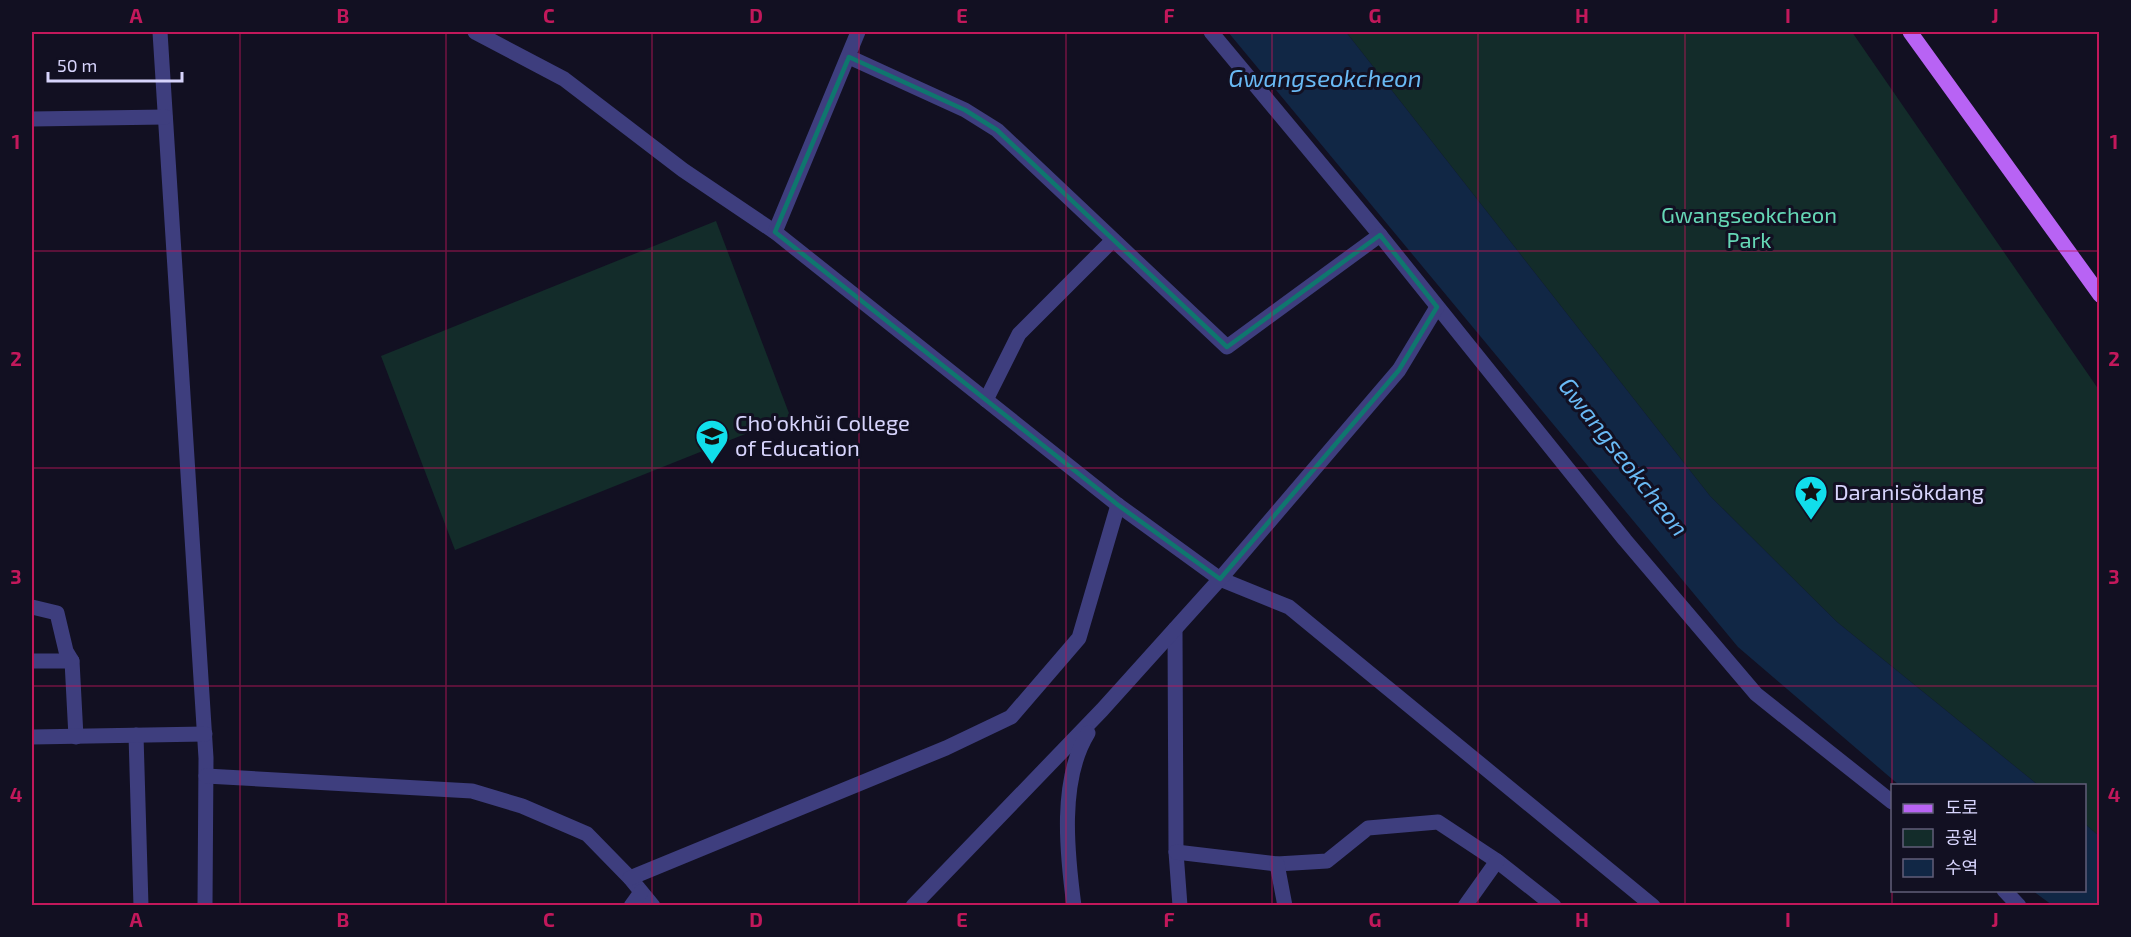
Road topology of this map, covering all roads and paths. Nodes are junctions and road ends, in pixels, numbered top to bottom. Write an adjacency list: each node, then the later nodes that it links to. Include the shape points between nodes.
1 (160, 32): 7 (street)
2 (475, 32): 9 (street, via 564,79 683,170)
3 (858, 32): 6 (street)
4 (1210, 32): 10 (street)
5 (1910, 32): 12 (main road)
6 (849, 57): 9 (street); 11 (street, via 965,110 997,130)
7 (165, 117): 8 (street); 22 (street)
8 (32, 119)
9 (775, 232): 14 (street)
10 (1380, 235): 11 (street, via 1227,347); 13 (street)
11 (1113, 240): 14 (street, via 1019,334)
12 (2100, 295)
13 (1437, 307): 16 (street, via 1399,370); 27 (street, via 1624,540 1755,694)
14 (986, 400): 15 (street)
15 (1118, 505): 16 (street); 31 (street, via 1079,638 1011,717 946,748)
16 (1220, 579): 18 (street); 44 (street, via 1289,607)
17 (32, 607): 20 (street, via 57,613)
18 (1175, 629): 21 (street); 28 (street)
19 (32, 661): 20 (street)
20 (72, 661): 24 (street)
21 (1102, 710): 39 (street); 40 (street, via 1079,748 1069,796 1066,851)
22 (205, 734): 23 (street); 26 (street)
23 (136, 735): 24 (street); 35 (street)
24 (76, 736): 25 (street)
25 (32, 737)
26 (206, 777): 31 (street, via 472,791 522,806 587,834); 36 (street)
27 (1891, 800)
28 (1176, 852): 30 (street); 41 (street)
29 (1497, 861): 30 (street, via 1438,822 1368,828 1327,861); 34 (street); 43 (street)
30 (1277, 864): 42 (street)
31 (630, 878): 32 (street)
32 (641, 892): 37 (street); 38 (street)
33 (2005, 892): 45 (street)
34 (1545, 903)
35 (141, 906)
36 (205, 906)
37 (631, 906)
38 (652, 906)
39 (913, 906)
40 (1074, 906)
41 (1180, 906)
42 (1285, 906)
43 (1465, 906)
44 (1653, 906)
45 (2019, 906)

